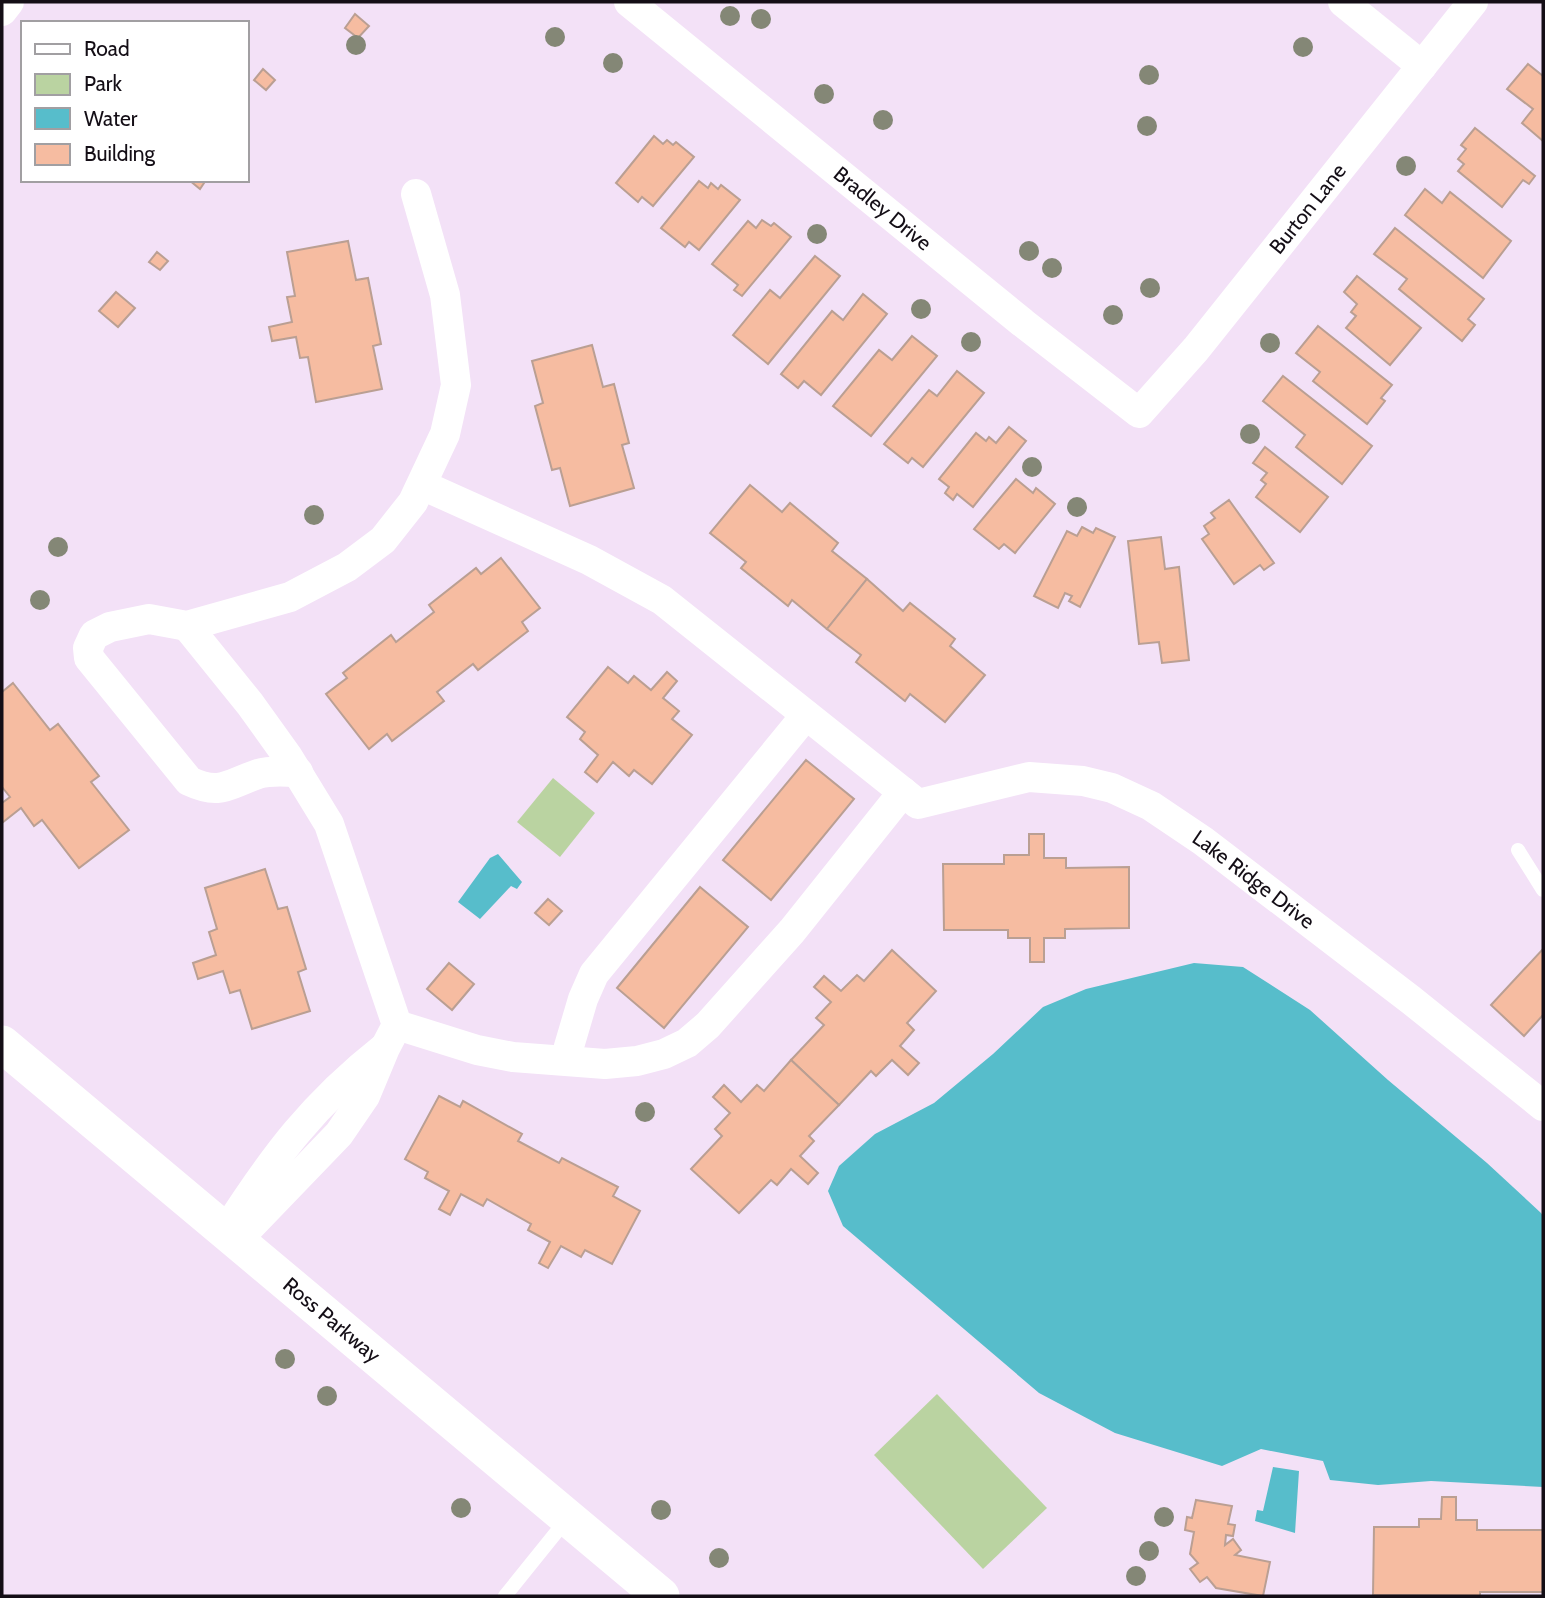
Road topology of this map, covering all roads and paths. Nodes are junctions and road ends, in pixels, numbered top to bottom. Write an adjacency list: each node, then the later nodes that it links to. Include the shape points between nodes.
1 (9, 2): 5 (street)
2 (629, 2): 8 (street, Bradley Drive)
3 (1343, 2): 6 (street)
4 (1473, 2): 6 (street, Burton Lane)
5 (2, 11)
6 (1422, 66): 8 (street, Burton Lane, via 1196,349)
7 (416, 194): 9 (street, via 445,295 456,385 446,434)
8 (1139, 413)
9 (422, 485): 10 (street, via 383,540 347,566 290,597); 11 (street, via 589,560 662,600)
10 (187, 626): 12 (street); 12 (street, via 149,619 110,627 94,635 89,658 189,781 207,789 227,787 261,773)
11 (806, 715): 13 (street); 18 (street, via 594,974)
12 (298, 772): 16 (street, via 329,824)
13 (910, 798): 18 (street, via 687,1043 637,1061 605,1065); 19 (street, Lake Ridge Drive, via 1029,777 1083,780 1142,801 1203,841)
14 (1518, 850): 15 (lane)
15 (1543, 890)
16 (391, 1036): 18 (street); 20 (street, via 365,1096 339,1134)
17 (2, 1044): 20 (street, Ross Parkway)
18 (565, 1060)
19 (1543, 1106)
20 (231, 1235): 21 (street, Ross Parkway)
21 (568, 1518): 22 (lane); 23 (street, Ross Parkway)
22 (505, 1596)
23 (661, 1596)

